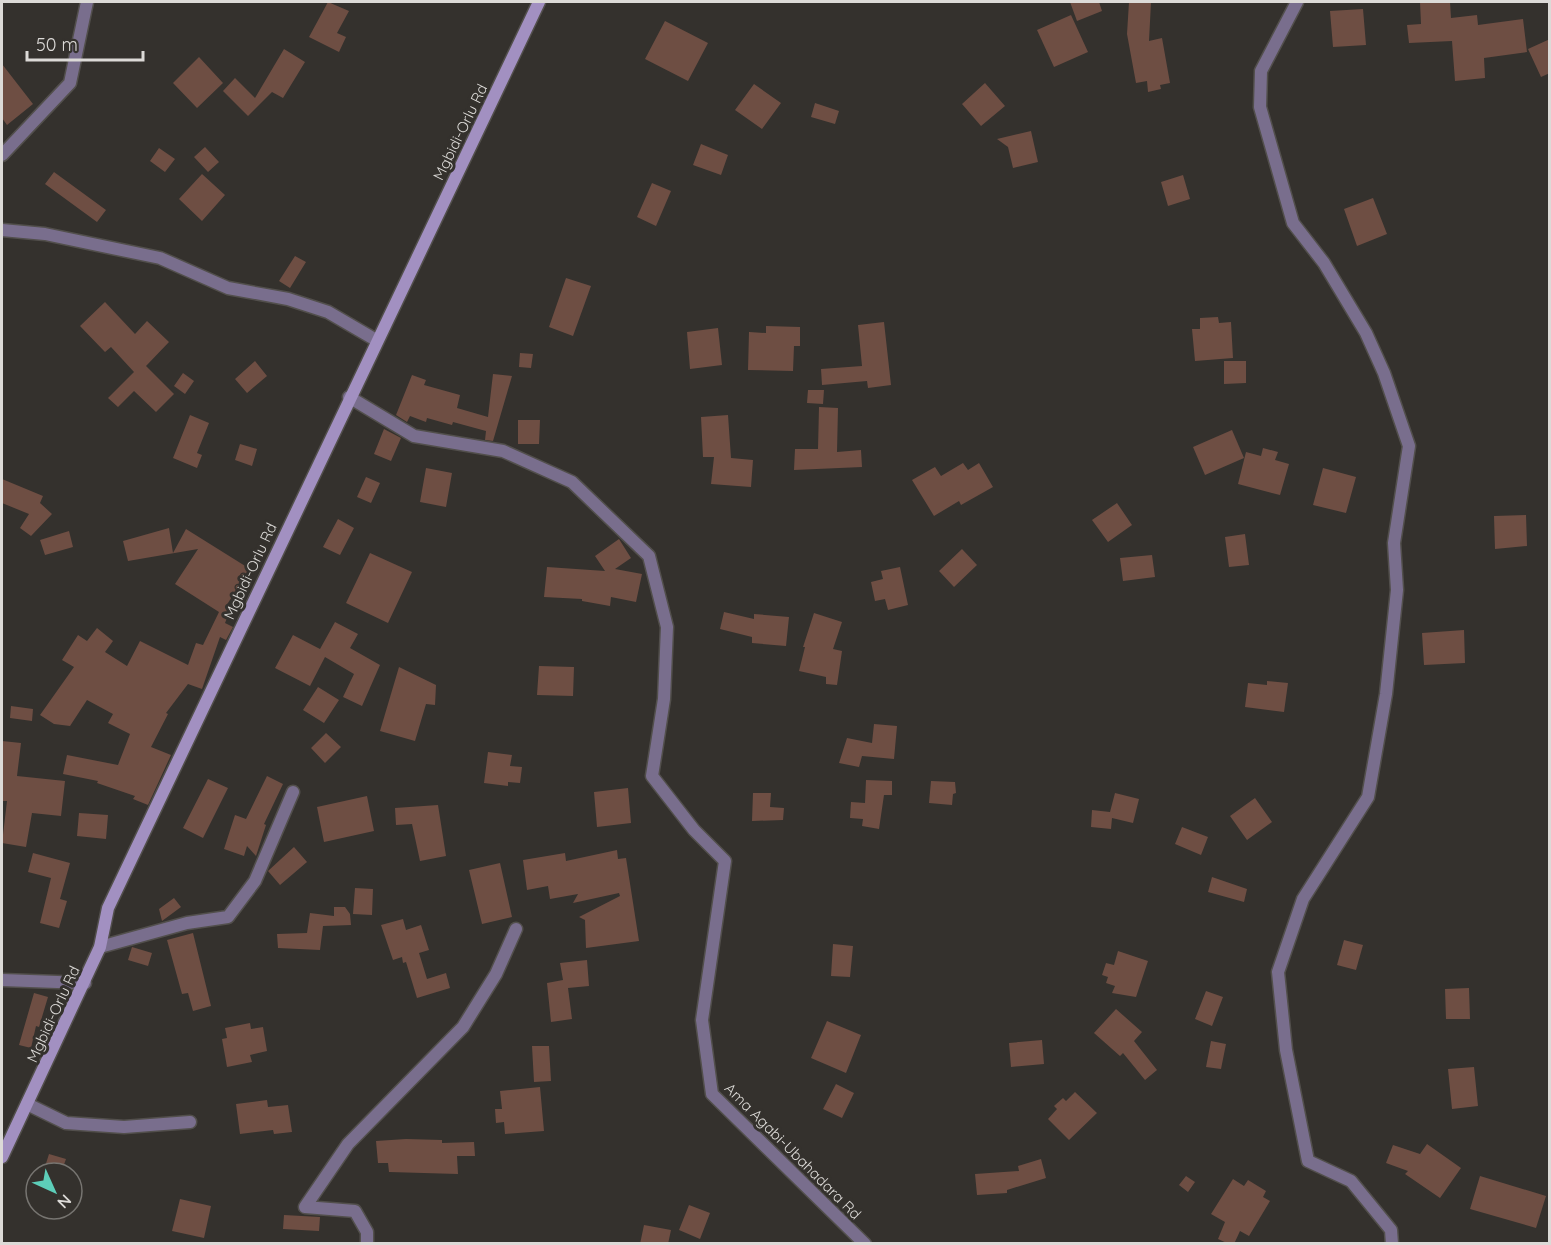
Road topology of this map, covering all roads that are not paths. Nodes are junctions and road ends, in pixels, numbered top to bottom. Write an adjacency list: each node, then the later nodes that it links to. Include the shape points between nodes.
1 (87, 2): 4 (street, via 70,83)
2 (539, 2): 6 (main road, Mgbidi-Orlu Rd)
3 (1297, 2): 18 (street, via 1261,71 1260,107 1293,223 1324,263 1366,333 1409,446 1394,543 1397,590 1386,694 1368,797 1303,899 1278,972 1286,1050 1308,1161 1351,1181 1391,1230)
4 (2, 155)
5 (2, 230): 6 (street, via 45,234 160,258 228,288 288,299 328,312)
6 (376, 340): 7 (main road, Mgbidi-Orlu Rd)
7 (349, 397): 10 (main road, Mgbidi-Orlu Rd, via 108,908); 17 (street, Ama Agabi-Ubahadara Rd, via 414,436 503,451 572,482 649,556 667,627 664,699 652,776 694,830 725,861 702,1020 712,1094)
8 (293, 792): 10 (street, via 255,881 228,917 187,923)
9 (516, 929): 16 (street, via 496,974 463,1027 348,1144 305,1208 355,1211 367,1232)
10 (100, 947): 12 (main road, Mgbidi-Orlu Rd)
11 (2, 980): 12 (street)
12 (85, 982): 13 (main road, Mgbidi-Orlu Rd)
13 (27, 1104): 14 (street, via 66,1123 124,1127); 15 (main road, Mgbidi-Orlu Rd)
14 (190, 1122)
15 (2, 1157)
16 (367, 1244)
17 (865, 1244)
18 (1392, 1244)

